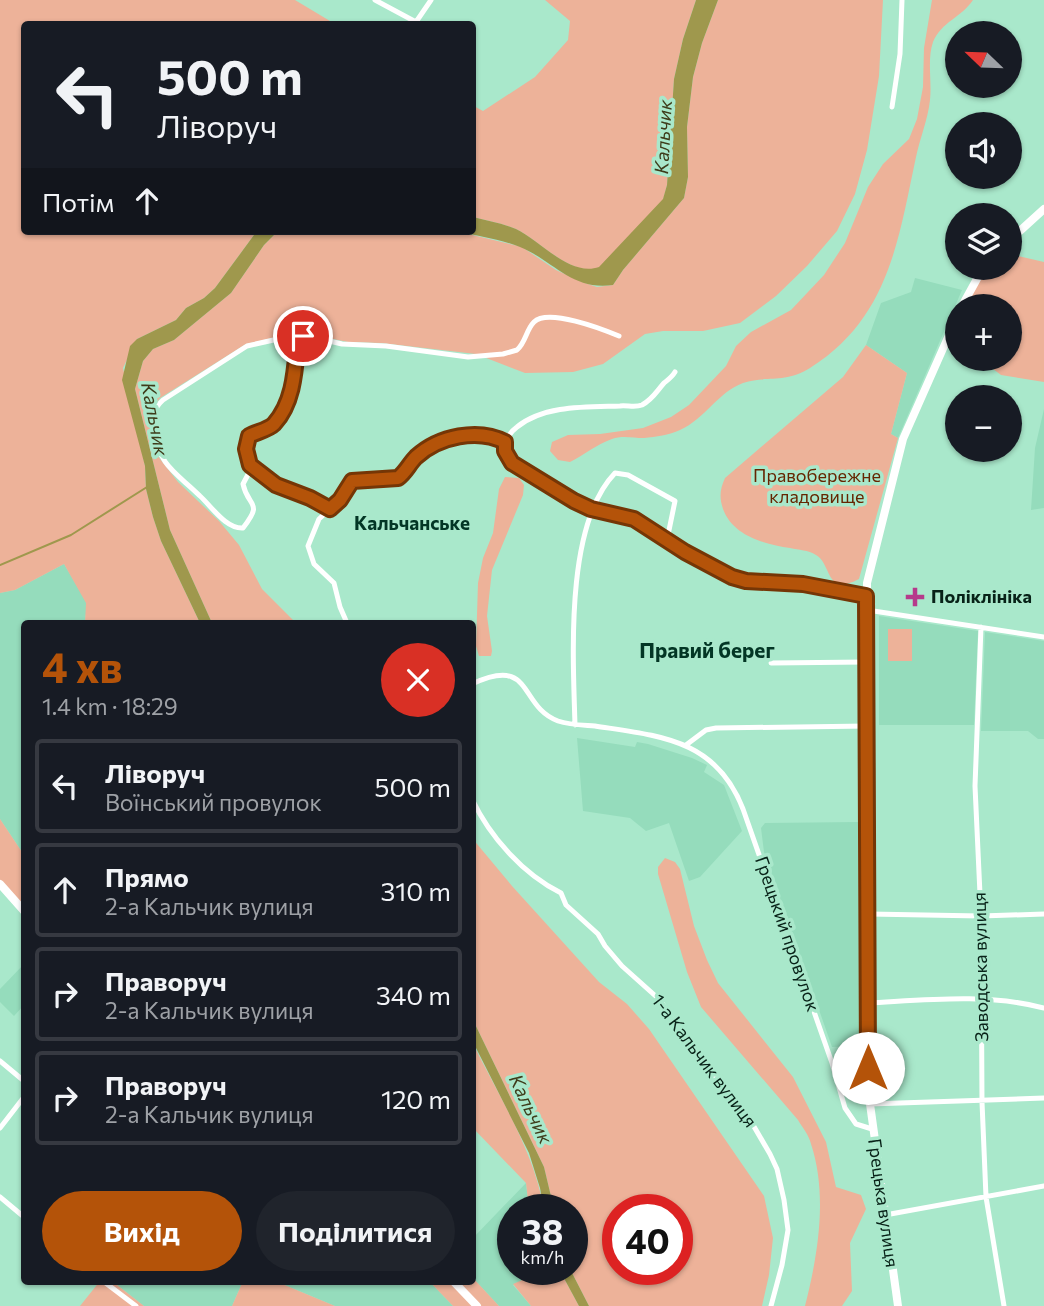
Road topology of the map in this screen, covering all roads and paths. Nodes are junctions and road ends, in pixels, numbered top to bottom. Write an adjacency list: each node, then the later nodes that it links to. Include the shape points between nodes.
1 (375, 0): 4 (street)
2 (431, 0): 5 (street)
3 (902, 0): 6 (street)
4 (414, 21)
5 (417, 21)
6 (892, 107)
7 (1044, 209): 8 (street)
8 (1022, 229)
9 (619, 336): 10 (street, via 544,316 534,322 517,350 468,357)
10 (298, 337): 14 (street, via 292,388 284,407 273,425 247,439); 14 (street, via 247,346 155,408 155,439 165,461 182,482 238,529 254,509 243,484)
11 (945, 345): 18 (street, Грецька вулиця, via 900,448)
12 (675, 372): 13 (street, via 657,395 638,406 540,414 519,425)
13 (505, 442): 15 (street, via 485,436 445,440 417,456 398,478 352,481); 16 (street, via 512,463)
14 (252, 467): 15 (street, via 276,485)
15 (330, 509): 20 (street, via 315,526 308,550 314,565 334,583)
16 (591, 509): 17 (street, via 634,519); 17 (street, via 612,476 626,474 675,502); 26 (street, via 581,545 577,592)
17 (667, 540): 18 (street, via 739,580 803,584)
18 (866, 596): 19 (street, Грецька вулиця)
19 (866, 610): 21 (street); 23 (street, Грецька вулиця)
20 (346, 620)
21 (981, 627): 22 (street); 34 (street, Заводська вулиця, via 975,786)
22 (1044, 637)
23 (866, 662): 24 (street); 27 (street, Грецька вулиця)
24 (771, 663)
25 (476, 682): 26 (street, Грецький провулок, via 492,676 514,677 544,713)
26 (575, 725): 28 (street, Грецький провулок)
27 (867, 726): 28 (street, via 716,728); 32 (street, Грецька вулиця)
28 (686, 745): 45 (street, Грецький провулок, via 722,771 738,795 845,1108 856,1124)
29 (476, 806): 55 (street, 1-а Кальчик вулиця, via 496,838 530,873 562,893 566,905 660,1000 754,1127 777,1169 787,1222 786,1247)
30 (0, 884): 31 (street)
31 (21, 908)
32 (868, 914): 34 (street); 36 (street, Грецька вулиця)
33 (1044, 914): 34 (street)
34 (981, 916): 35 (street, Заводська вулиця)
35 (982, 999): 36 (street); 37 (street, via 1016,1000); 42 (street, Заводська вулиця)
36 (868, 1003): 43 (street, Грецька вулиця)
37 (1044, 1008)
38 (0, 1061): 39 (street)
39 (21, 1078)
40 (1044, 1098): 42 (street)
41 (21, 1101): 44 (street)
42 (982, 1102): 43 (street); 47 (street, Заводська вулиця)
43 (870, 1104): 45 (street, Грецька вулиця)
44 (0, 1128)
45 (872, 1129): 50 (street, Грецька вулиця)
46 (1044, 1186): 47 (street)
47 (986, 1196): 50 (street); 57 (street, Заводська вулиця)
48 (0, 1198): 49 (street)
49 (21, 1215)
50 (885, 1215): 56 (street, Грецька вулиця)
51 (108, 1285): 53 (street)
52 (457, 1285): 54 (street)
53 (136, 1306)
54 (477, 1306)
55 (771, 1306)
56 (898, 1306)
57 (1004, 1306)

